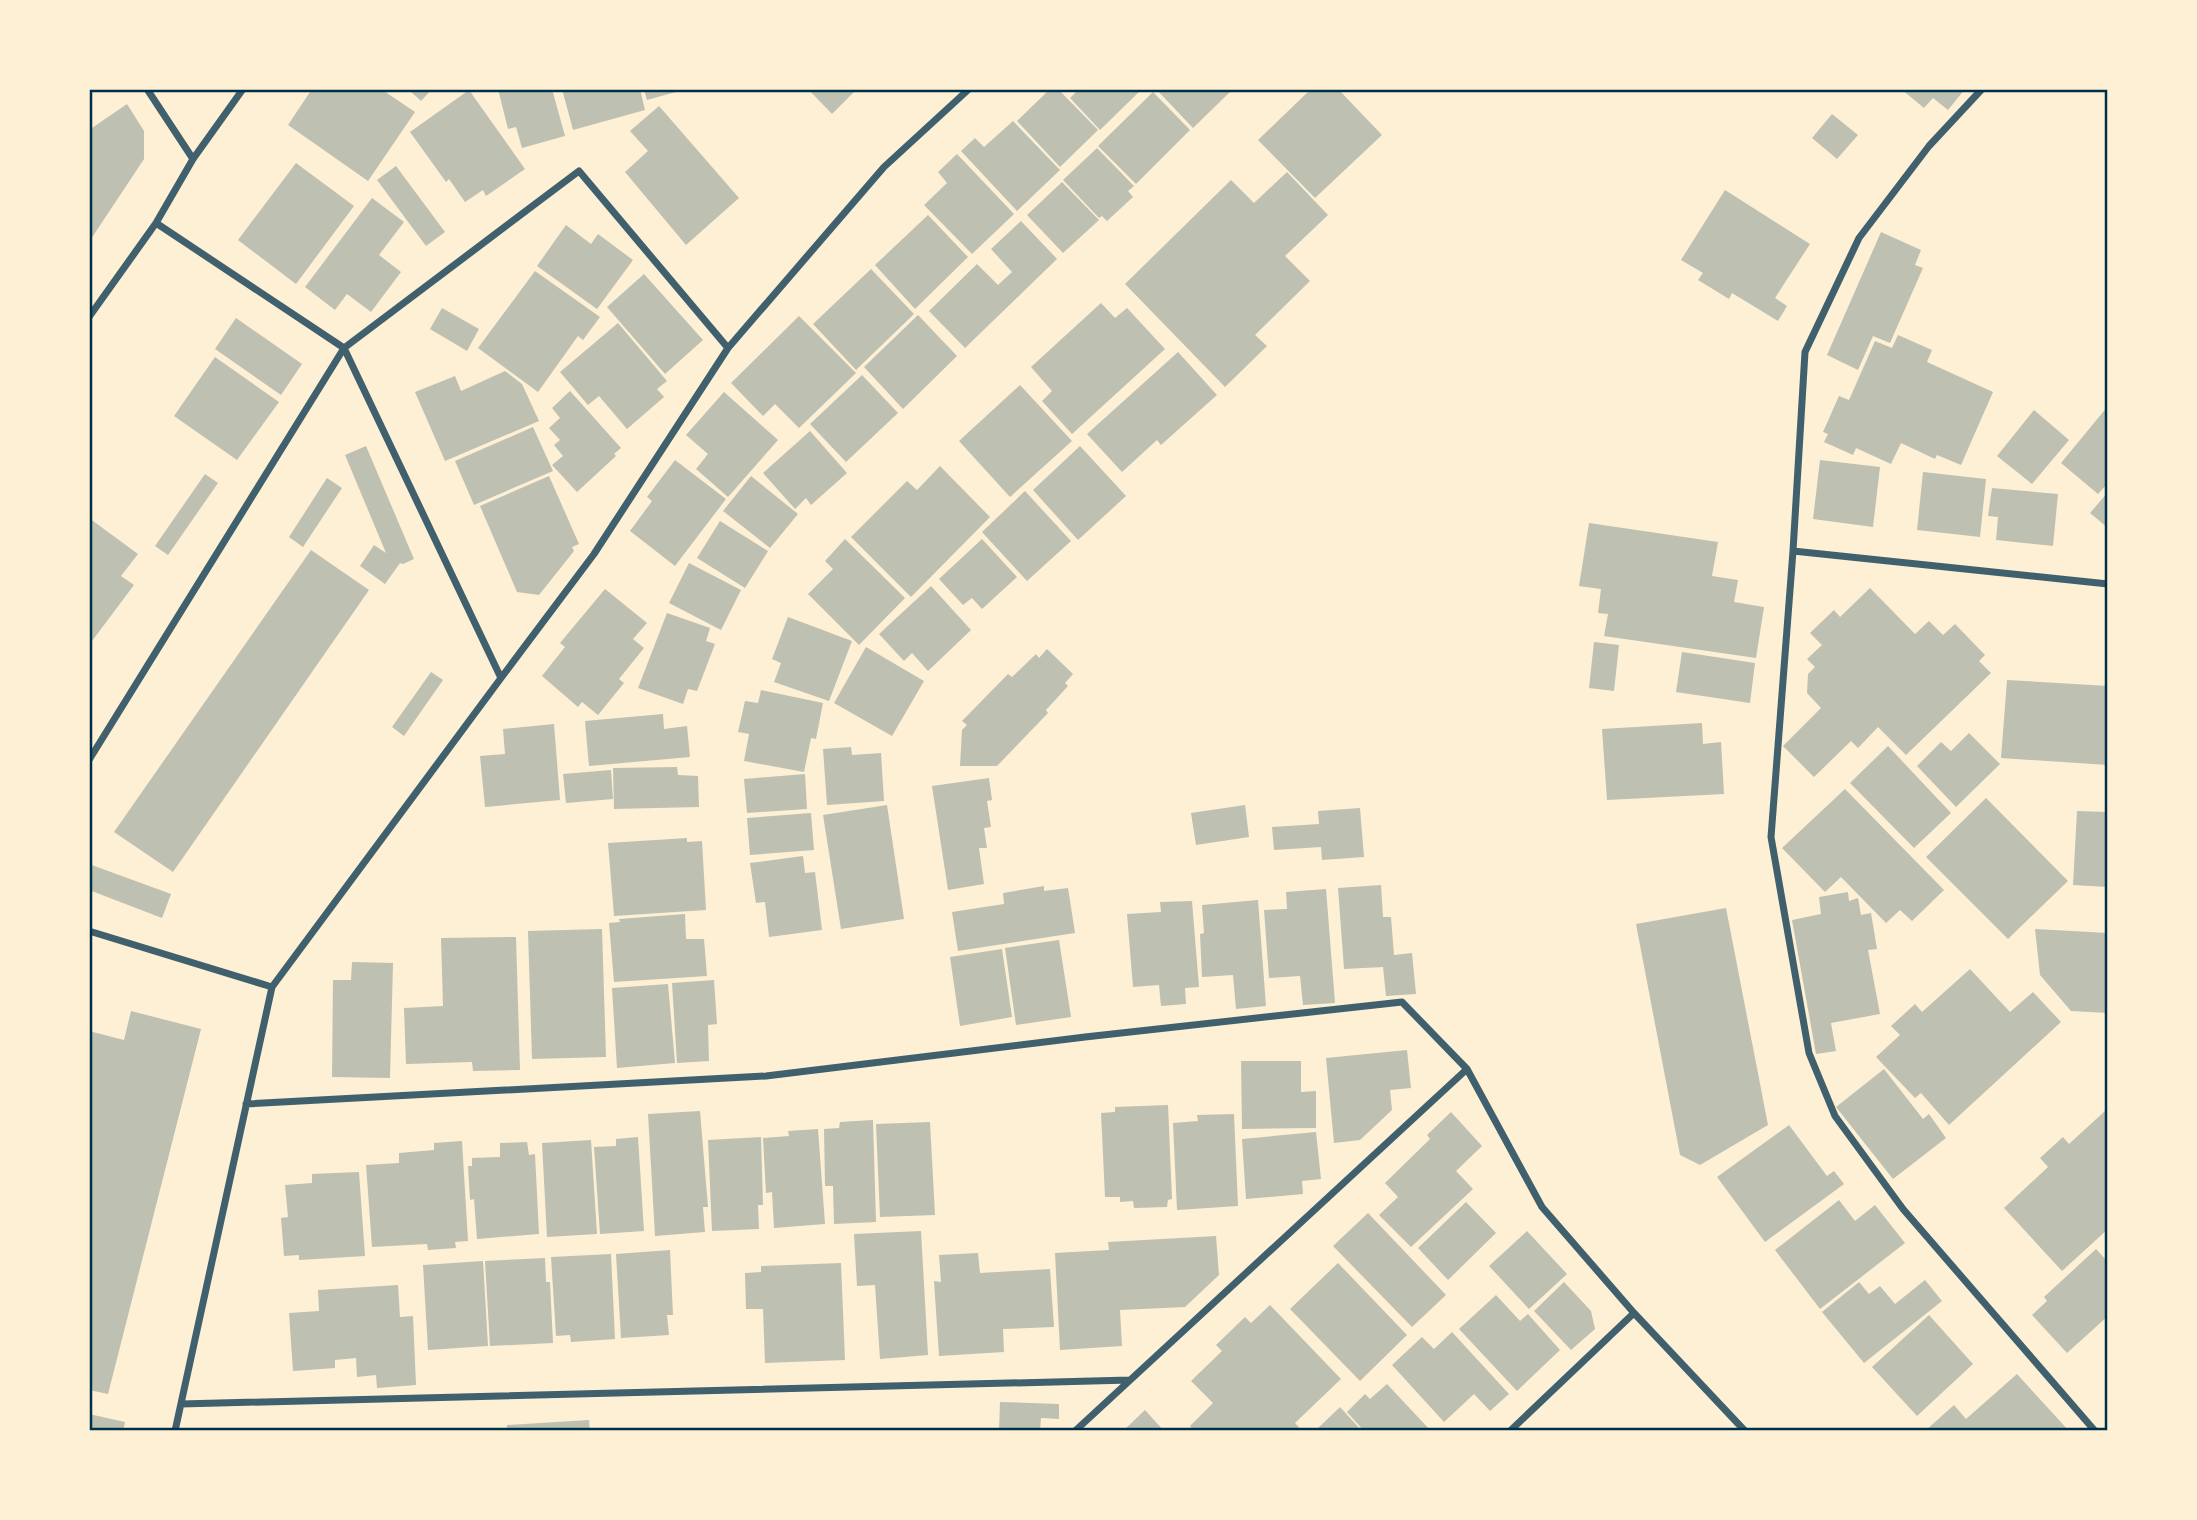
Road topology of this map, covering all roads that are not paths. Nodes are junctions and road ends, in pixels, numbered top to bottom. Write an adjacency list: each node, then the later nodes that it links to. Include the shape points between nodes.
1 (147, 89): 5 (street)
2 (243, 89): 5 (street)
3 (969, 89): 9 (street, via 884,166)
4 (1982, 89): 10 (street, via 1929,146 1859,238 1805,352)
5 (192, 159): 6 (street)
6 (156, 223): 7 (street); 8 (street)
7 (89, 317)
8 (344, 348): 9 (street, via 579,171); 12 (street); 13 (street)
9 (728, 348): 12 (street, via 594,554)
10 (1793, 551): 11 (street); 25 (street, via 1771,836 1809,1054 1835,1116 1903,1209)
11 (2108, 584)
12 (501, 678): 15 (street)
13 (89, 760)
14 (89, 931): 15 (street)
15 (272, 987): 17 (street)
16 (1467, 1069): 17 (street, via 1402,1002 766,1076); 18 (street, via 1542,1207); 19 (street)
17 (246, 1104): 20 (street)
18 (1634, 1313): 23 (street); 24 (street)
19 (1130, 1380): 20 (street); 22 (street)
20 (181, 1404): 21 (street)
21 (175, 1431)
22 (1075, 1431)
23 (1510, 1431)
24 (1745, 1431)
25 (2095, 1431)

